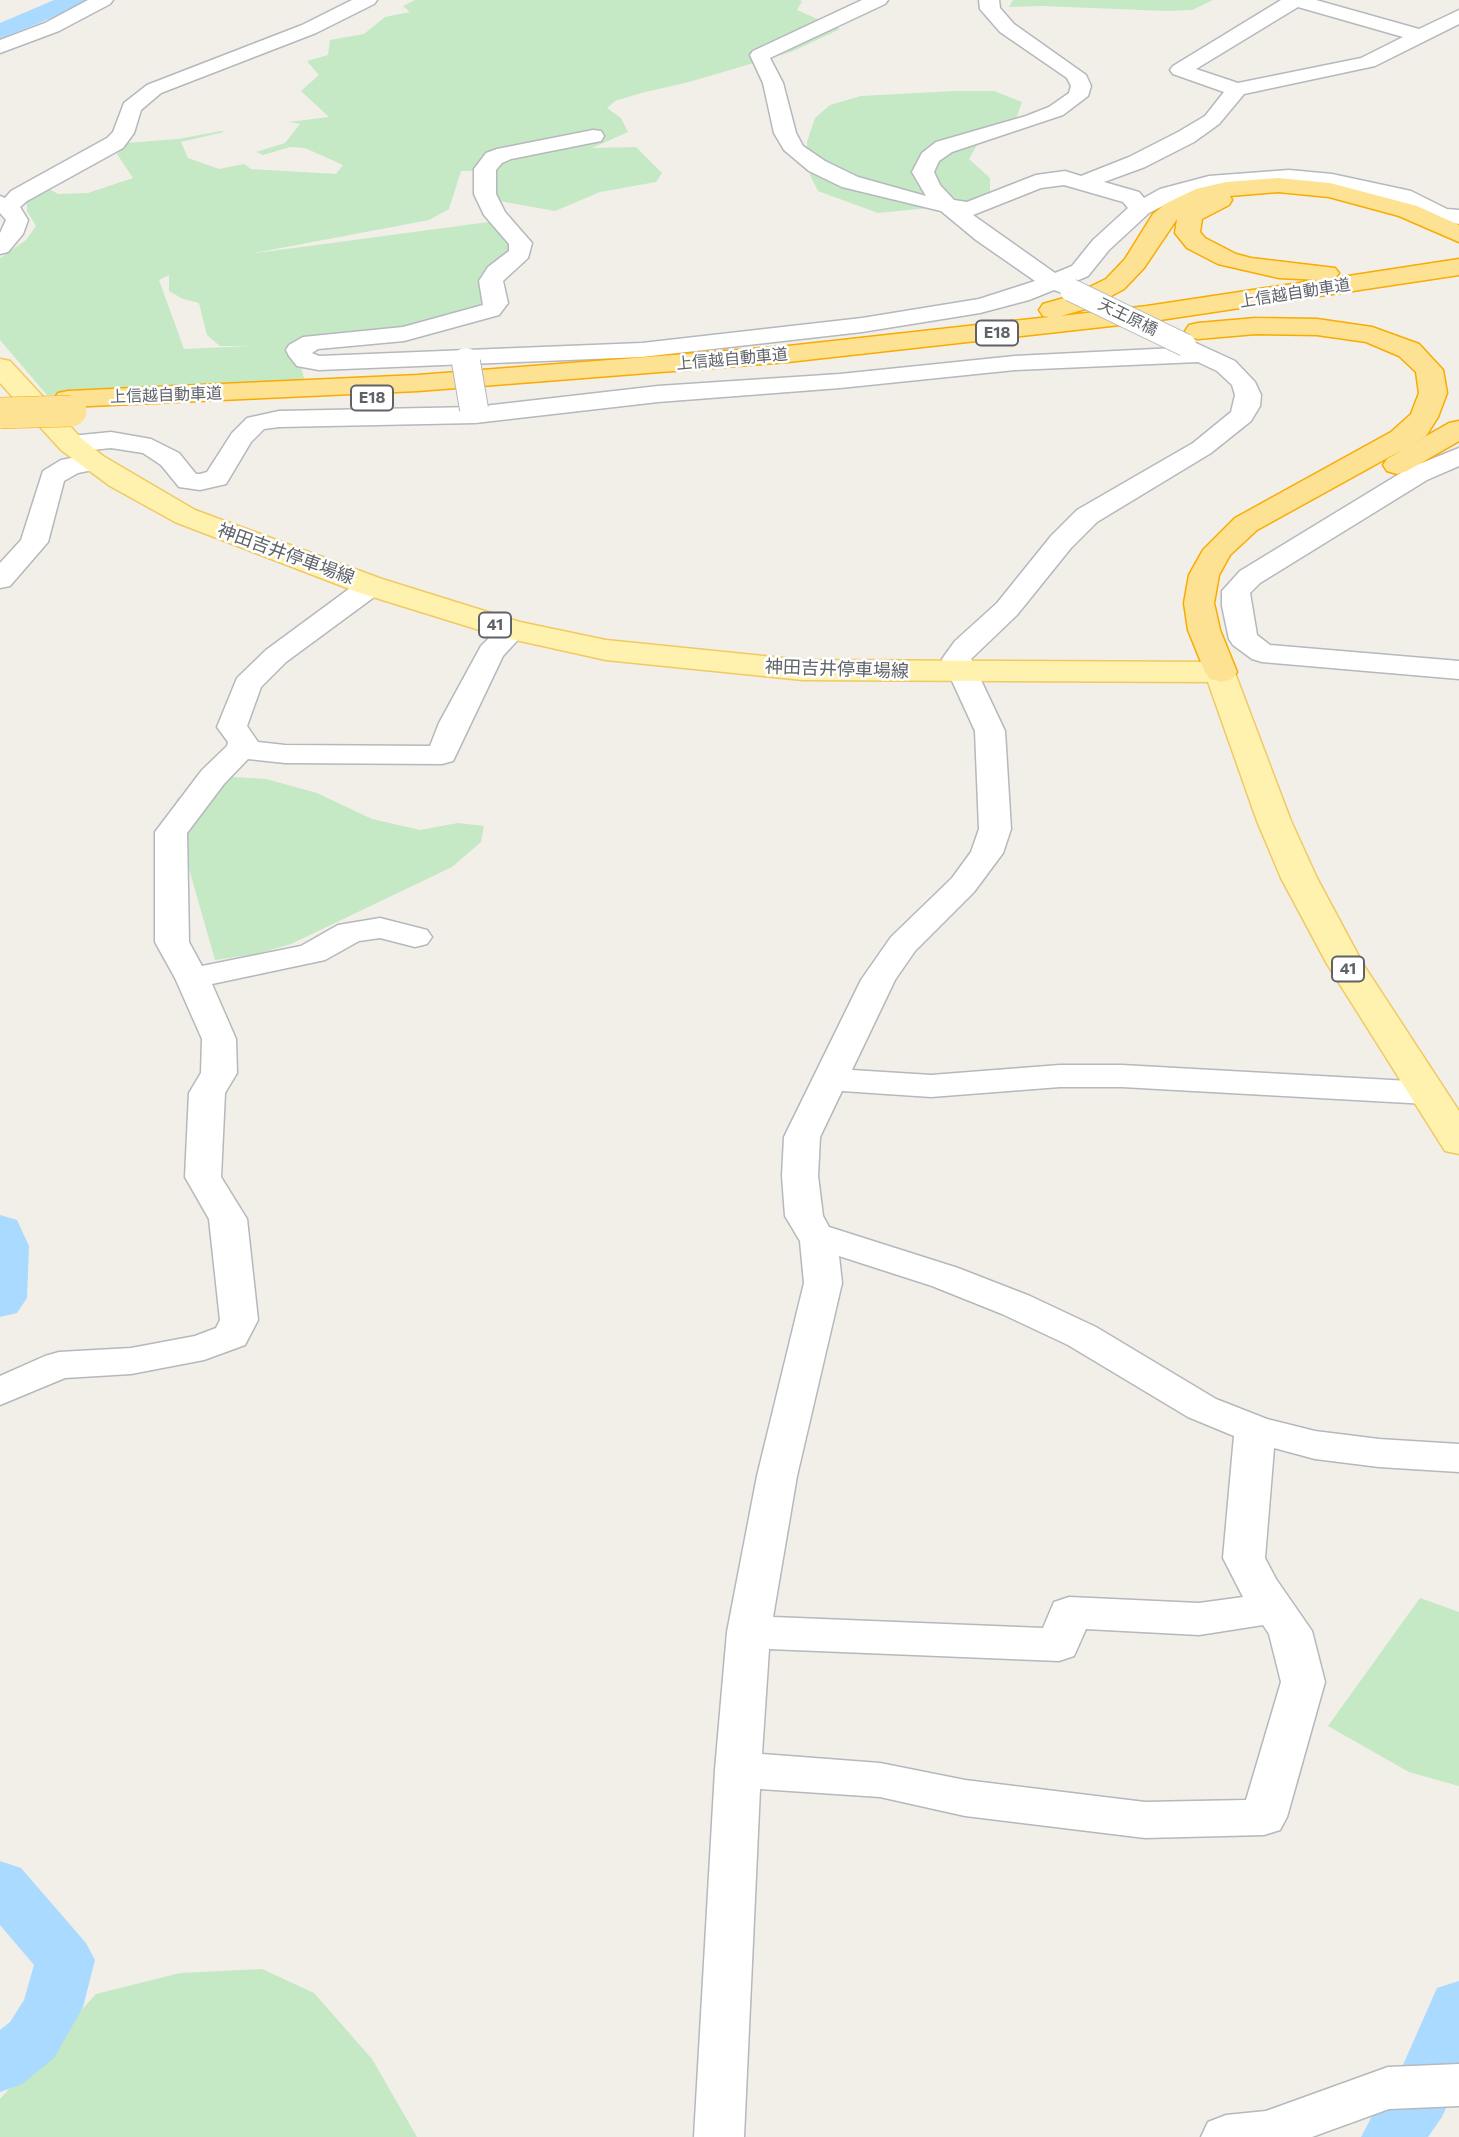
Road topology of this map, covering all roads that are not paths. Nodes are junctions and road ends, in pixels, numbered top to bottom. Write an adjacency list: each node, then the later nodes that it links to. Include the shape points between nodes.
1 (103, 0): 8 (street)
2 (367, 0): 12 (street, via 309,29 154,89 131,107 115,143)
3 (877, 0): 13 (street, via 760,55 773,83 785,133 795,150 850,182)
4 (989, 0): 13 (street, 天王原橋, via 990,9 1007,28 1066,66 1081,86 1078,96 1056,111 960,140 930,158 923,172)
5 (1295, 0): 7 (street); 9 (street, via 1180,70)
6 (1459, 16): 7 (street)
7 (1419, 35): 9 (street, via 1368,62)
8 (0, 47)
9 (1237, 89): 11 (street, via 1212,120 1186,137)
10 (593, 136): 20 (street, via 494,158 485,169 485,194 495,215 522,243 520,253 491,281 496,303 491,310 468,318)
11 (1084, 182): 13 (street, via 1047,178 969,209); 14 (street, via 1131,197)
12 (4, 205): 17 (street, via 17,220)
13 (948, 206): 19 (street, 天王原橋)
14 (1141, 208): 15 (street, via 1168,194 1209,183 1289,177 1371,188); 19 (street)
15 (1459, 217)
16 (1459, 234): 24 (highway, via 1408,211 1331,190 1278,185 1226,189 1189,200 1168,214 1115,284 1056,309 897,336)
17 (0, 247)
18 (1456, 264): 18 (highway, via 1424,228 1376,209 1304,194 1219,200 1203,207 1187,223 1188,233 1208,251 1279,270 1361,272); 24 (highway, 上信越自動車道 / E18, via 1253,299 1039,328); 25 (highway, 上信越自動車道 / E18, via 1160,325)
19 (1062, 285): 21 (street, 天王原橋, bridge); 22 (street, via 980,306 862,325 642,351)
20 (404, 334): 22 (street, via 453,344); 22 (street, via 312,342 298,350 306,362 319,363)
21 (1194, 350): 29 (street); 39 (street, 天王原橋, via 1226,366 1243,382 1248,395 1242,416 1202,448 1087,516 1060,542 1007,609 965,647 956,659)
22 (465, 359): 29 (street, bridge)
23 (0, 367): 33 (main road, 神田吉井停車場線 / 41)
24 (540, 375): 28 (highway, 上信越自動車道 / E18)
25 (673, 377): 28 (highway, 上信越自動車道 / E18, via 392,397); 32 (highway, via 776,372 1225,328 1317,327 1393,342 1409,350 1429,370 1433,381 1430,406)
26 (1459, 396): 32 (highway)
27 (0, 400): 28 (highway, 上信越自動車道 / E18)
28 (69, 405): 30 (highway, 上信越自動車道 / E18, bridge)
29 (475, 412): 33 (street, via 308,417 256,424 241,438 217,478 200,482 188,481 151,447 111,440)
30 (0, 413)
31 (1457, 436): 36 (highway, via 1252,545 1219,568); 38 (street, via 1418,474 1250,577 1236,591 1236,606 1243,639 1262,653)
32 (1396, 443): 36 (highway, via 1246,524 1218,550)
33 (82, 453): 34 (street, via 52,477 34,542); 35 (main road, 神田吉井停車場線 / 41, via 185,516)
34 (0, 580)
35 (371, 586): 37 (main road, 神田吉井停車場線 / 41); 42 (street, via 276,656 247,684 232,727 243,741)
36 (1200, 590): 40 (highway, via 1200,616)
37 (513, 630): 39 (main road, 神田吉井停車場線 / 41, via 606,650 732,665); 42 (street, via 491,652 442,755 285,754)
38 (1459, 670)
39 (964, 672): 40 (main road, 神田吉井停車場線 / 41); 45 (street, via 990,731 995,829 987,853 963,885 903,944 878,980)
40 (1221, 672): 41 (street); 46 (main road, 41, via 1299,878 1345,964)
41 (1459, 689)
42 (241, 749): 44 (street, via 171,832 172,942)
43 (415, 937): 44 (street, via 380,928 350,932 313,953)
44 (192, 978): 49 (street, via 219,1039 219,1073 207,1093 203,1177 228,1219 239,1321 231,1336 204,1347 131,1361 59,1365)
45 (828, 1080): 46 (street, via 931,1086 1122,1076); 48 (street, via 803,1137 800,1177 804,1216)
46 (1427, 1093): 47 (main road, 41)
47 (1459, 1142)
48 (818, 1236): 50 (street, via 1016,1305 1082,1336 1202,1408); 53 (street, via 823,1283 776,1476)
49 (0, 1392)
50 (1255, 1429): 51 (street, via 1315,1445); 52 (street, via 1244,1558)
51 (1459, 1458)
52 (1273, 1608): 53 (street, via 1199,1619 1069,1613 1059,1645); 54 (street, via 1290,1631 1303,1682 1264,1817 1145,1820 965,1798 880,1780)
53 (749, 1632): 54 (street)
54 (738, 1770): 56 (street)
55 (1459, 2085): 57 (street, via 1388,2088 1266,2132)
56 (719, 2137)
57 (1226, 2137)

